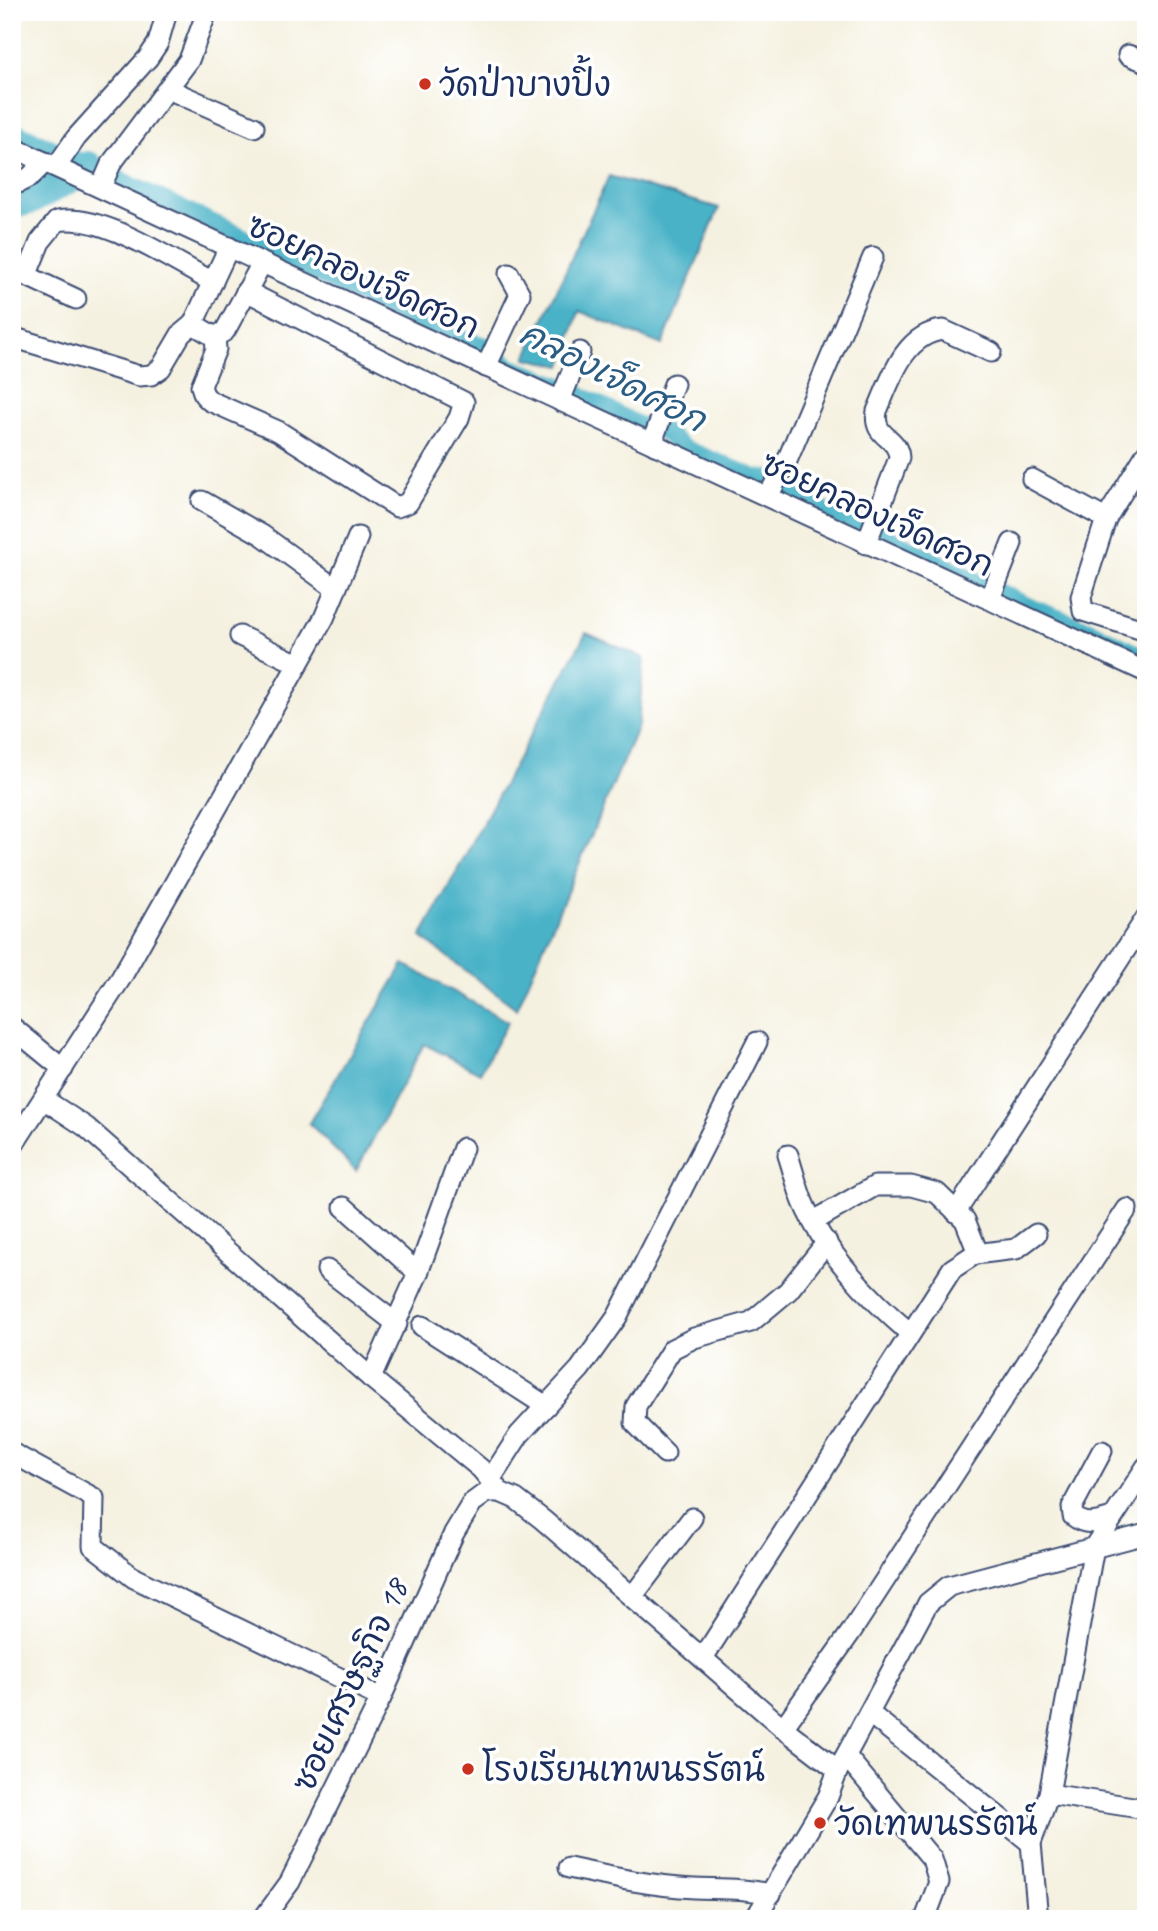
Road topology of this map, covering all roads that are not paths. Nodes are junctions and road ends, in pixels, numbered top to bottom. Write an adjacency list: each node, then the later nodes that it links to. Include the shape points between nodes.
1 (167, 12): 6 (street, via 158,43 148,58)
2 (207, 12): 3 (street, via 189,60)
3 (168, 89): 4 (street); 7 (street)
4 (254, 127)
5 (12, 147): 6 (street, ซอยคลองเจ็ดศอก)
6 (54, 163): 7 (street, ซอยคลองเจ็ดศอก); 8 (street)
7 (105, 177): 9 (street, ซอยคลองเจ็ดศอก)
8 (12, 186)
9 (229, 247): 11 (street, ซอยคลองเจ็ดศอก); 14 (street)
10 (873, 257): 28 (street, via 786,463)
11 (262, 263): 15 (street); 22 (street, ซอยคลองเจ็ดศอก)
12 (20, 272): 14 (street, via 57,221 74,218 107,228); 16 (street)
13 (509, 274): 22 (street, via 520,294)
14 (213, 282): 17 (street)
15 (246, 291): 19 (street, via 225,331); 19 (street, via 464,402 408,503 397,507 278,431 204,395 201,386 216,349)
16 (76, 299)
17 (193, 324): 18 (street, via 151,375); 19 (street)
18 (12, 337)
19 (215, 337)
20 (580, 352): 24 (street)
21 (991, 352): 32 (street, via 943,330 918,336 909,346 877,411 878,430 894,444 899,458)
22 (489, 363): 24 (street, ซอยคลองเจ็ดศอก)
23 (674, 384): 25 (street)
24 (565, 390): 25 (street, ซอยคลองเจ็ดศอก)
25 (655, 439): 28 (street, ซอยคลองเจ็ดศอก)
26 (1146, 454): 30 (street)
27 (1032, 480): 30 (street)
28 (769, 492): 32 (street, ซอยคลองเจ็ดศอก)
29 (202, 501): 34 (street, via 262,535)
30 (1106, 519): 36 (street, via 1081,597)
31 (358, 537): 34 (street)
32 (868, 539): 35 (street, ซอยคลองเจ็ดศอก)
33 (1012, 543): 35 (street)
34 (336, 589): 39 (street)
35 (990, 599): 36 (street, ซอยคลองเจ็ดศอก)
36 (1090, 630): 37 (street); 40 (street, ซอยคลองเจ็ดศอก)
37 (1146, 631)
38 (240, 636): 39 (street)
39 (298, 664): 44 (street, via 121,978)
40 (1146, 672)
41 (1146, 918): 51 (street)
42 (12, 1027): 44 (street)
43 (757, 1042): 62 (street, via 617,1317 580,1369)
44 (63, 1069): 45 (street)
45 (45, 1100): 46 (street); 61 (street, via 86,1127)
46 (12, 1147)
47 (463, 1148): 57 (street)
48 (788, 1155): 52 (street)
49 (344, 1207): 57 (street)
50 (1127, 1209): 76 (street)
51 (956, 1212): 52 (street, via 937,1194 911,1186 875,1186); 55 (street, via 965,1220)
52 (814, 1221): 54 (street)
53 (1036, 1234): 55 (street, via 1016,1250)
54 (827, 1242): 60 (street, via 874,1303); 65 (street, via 788,1291 751,1322 672,1349 636,1406 635,1423)
55 (978, 1253): 60 (street, via 952,1269)
56 (327, 1270): 58 (street)
57 (418, 1273): 58 (street)
58 (397, 1324): 61 (street)
59 (422, 1326): 62 (street)
60 (910, 1333): 73 (street)
61 (371, 1378): 67 (street)
62 (546, 1406): 67 (street, via 519,1434)
63 (1102, 1451): 69 (street, via 1072,1507 1073,1516 1081,1522)
64 (12, 1453): 74 (street, via 94,1498 93,1546 134,1578)
65 (665, 1453)
66 (1146, 1467): 69 (street)
67 (495, 1486): 72 (street, via 534,1513); 74 (street, ซอยเศรษฐกิจ 18, via 472,1503 454,1533)
68 (692, 1518): 72 (street)
69 (1109, 1519): 71 (street)
70 (1146, 1534): 71 (street)
71 (1094, 1547): 75 (street, via 949,1586 937,1594); 78 (street)
72 (632, 1597): 73 (street)
73 (703, 1658): 76 (street)
74 (381, 1698): 83 (street, ซอยเศรษฐกิจ 18)
75 (869, 1713): 77 (street); 80 (street)
76 (783, 1728): 77 (street)
77 (842, 1763): 82 (street, via 828,1797); 85 (street, via 932,1859 939,1882)
78 (1049, 1794): 79 (street); 80 (street)
79 (1146, 1809)
80 (1031, 1843): 86 (street)
81 (569, 1868): 82 (street, via 641,1883 741,1887)
82 (771, 1894): 84 (street)
83 (272, 1916)
84 (755, 1919)
85 (925, 1919)
86 (1038, 1919)

